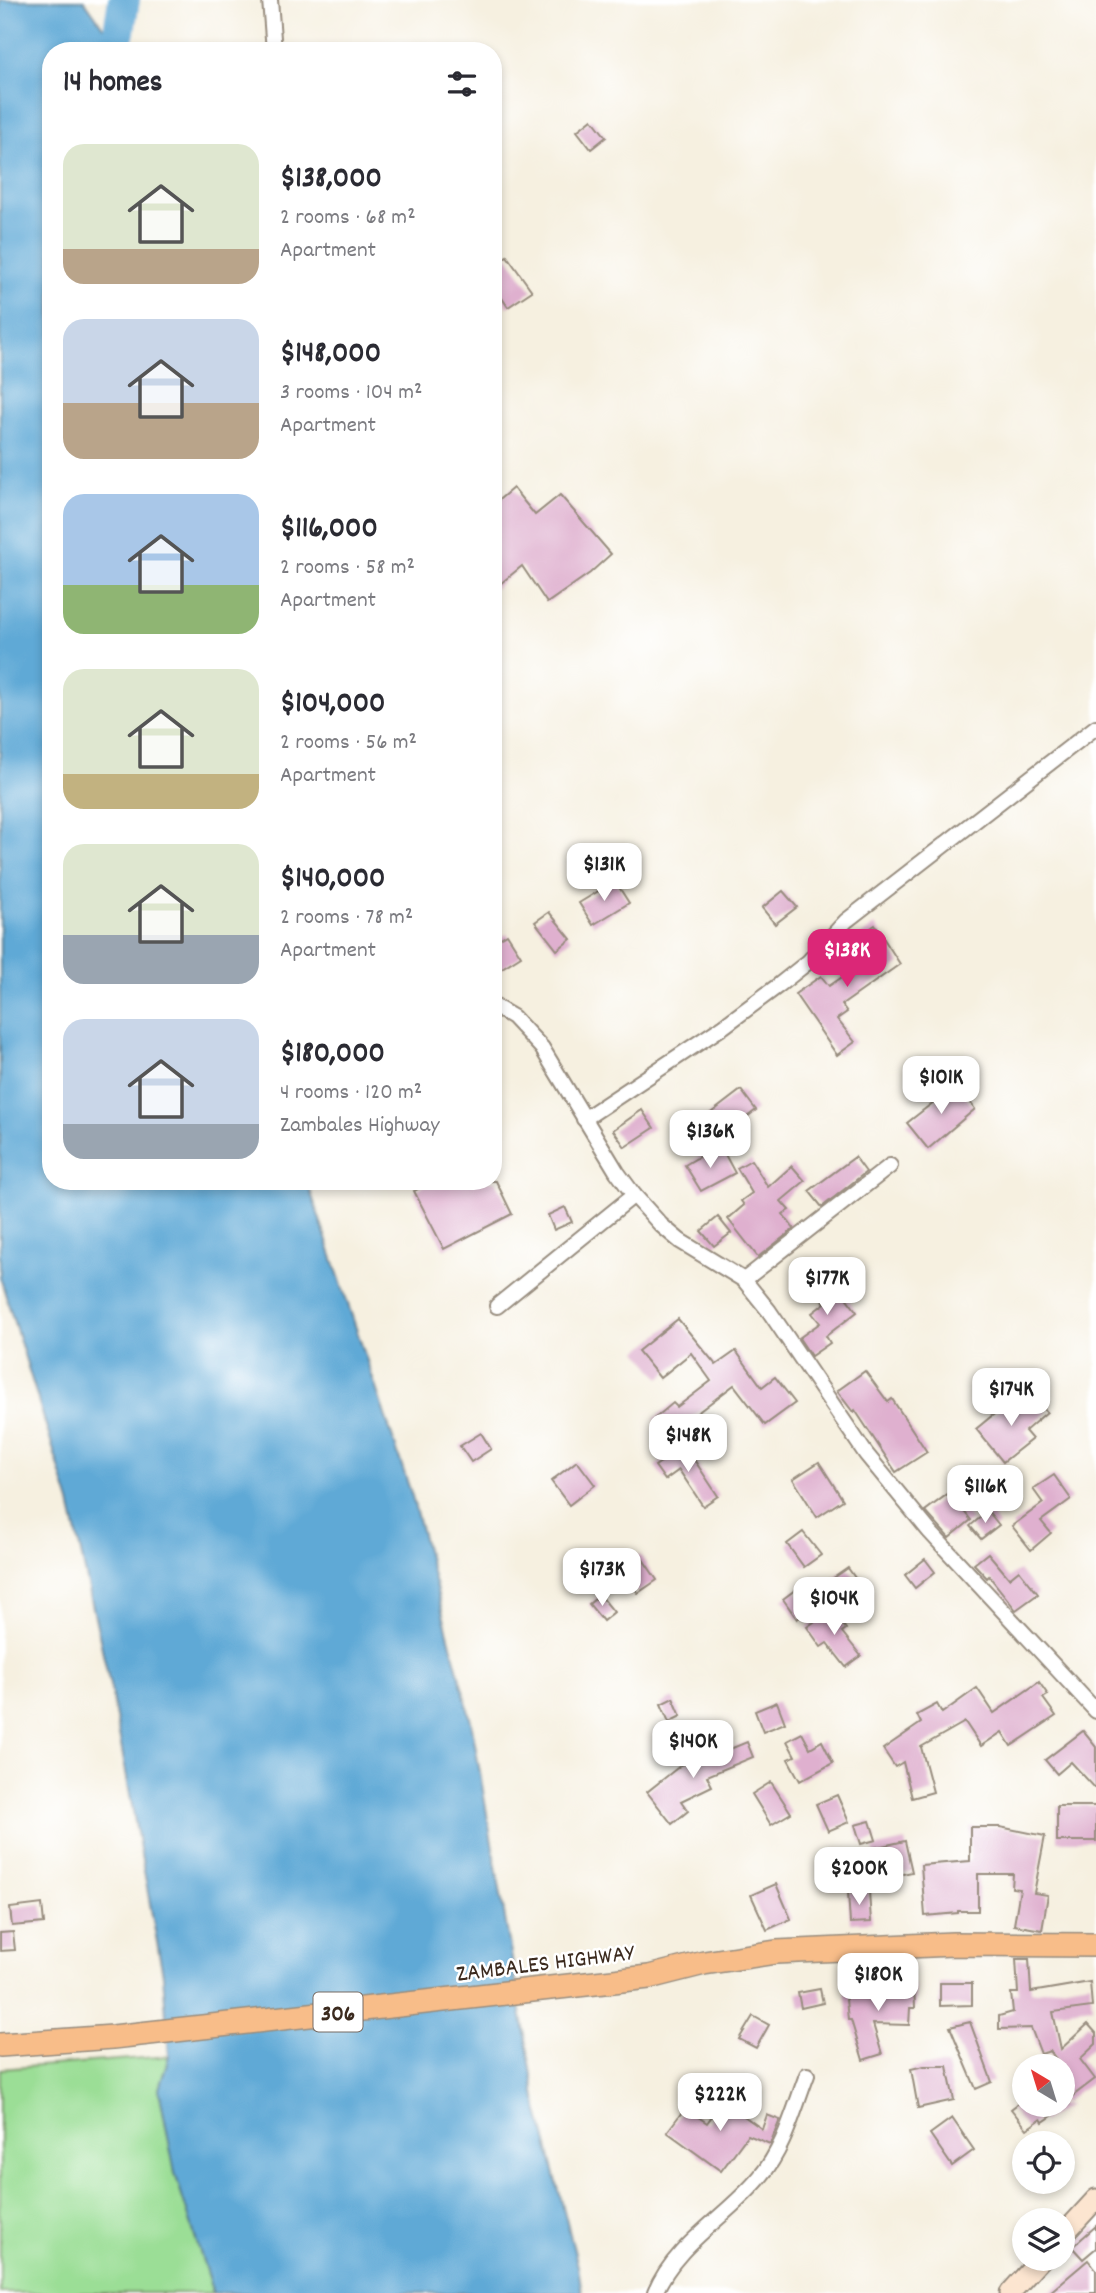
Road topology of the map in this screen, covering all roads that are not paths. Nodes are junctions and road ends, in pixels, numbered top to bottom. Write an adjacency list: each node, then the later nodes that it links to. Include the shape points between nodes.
1 (270, 0): 2 (street)
2 (273, 42)
3 (1096, 727): 5 (street, via 846,922 779,985)
4 (502, 1011): 5 (street, via 542,1048)
5 (584, 1119): 7 (street)
6 (890, 1166): 8 (street)
7 (634, 1195): 8 (street, via 680,1241); 9 (street)
8 (744, 1280): 10 (street, via 866,1454 930,1532)
9 (497, 1306)
10 (1096, 1711)
11 (1096, 1945): 12 (main road, ZAMBALES HIGHWAY / 306, via 953,1944 776,1952 649,1977 113,2038)
12 (0, 2045)
13 (807, 2075): 17 (street, via 781,2143 762,2175 679,2256)
14 (1096, 2199): 15 (main road)
15 (1075, 2222)
16 (1030, 2271): 18 (main road)
17 (655, 2293)
18 (1010, 2293)

